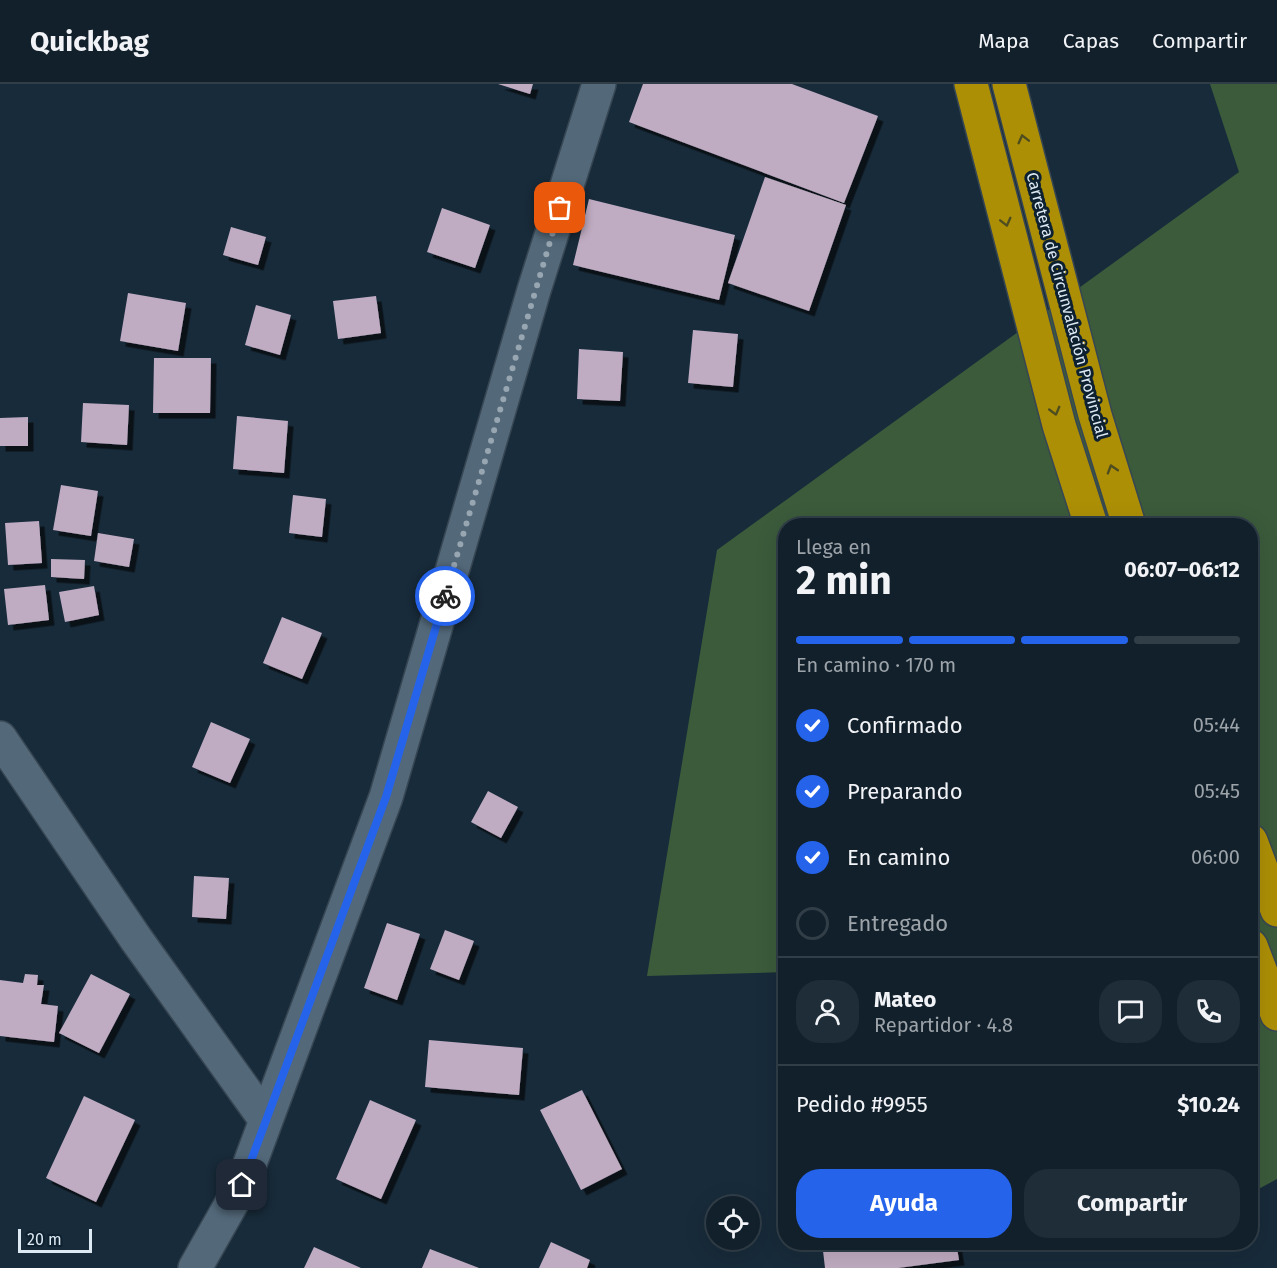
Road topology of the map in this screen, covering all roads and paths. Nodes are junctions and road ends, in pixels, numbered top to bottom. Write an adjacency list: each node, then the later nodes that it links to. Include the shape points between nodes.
1 (599, 84): 11 (street, via 534,290 386,797)
2 (971, 84): 4 (highway, one-way to 4, via 1059,425)
3 (1009, 84): 5 (highway, Carretera de Circunvalación Provincial, one-way to 3, via 1095,415)
4 (1088, 518)
5 (1127, 518)
6 (0, 738): 11 (street, via 136,939)
7 (1258, 860): 8 (highway)
8 (1277, 910)
9 (1258, 964): 10 (highway)
10 (1277, 1014)
11 (265, 1119): 12 (street, via 242,1185)
12 (195, 1268)

